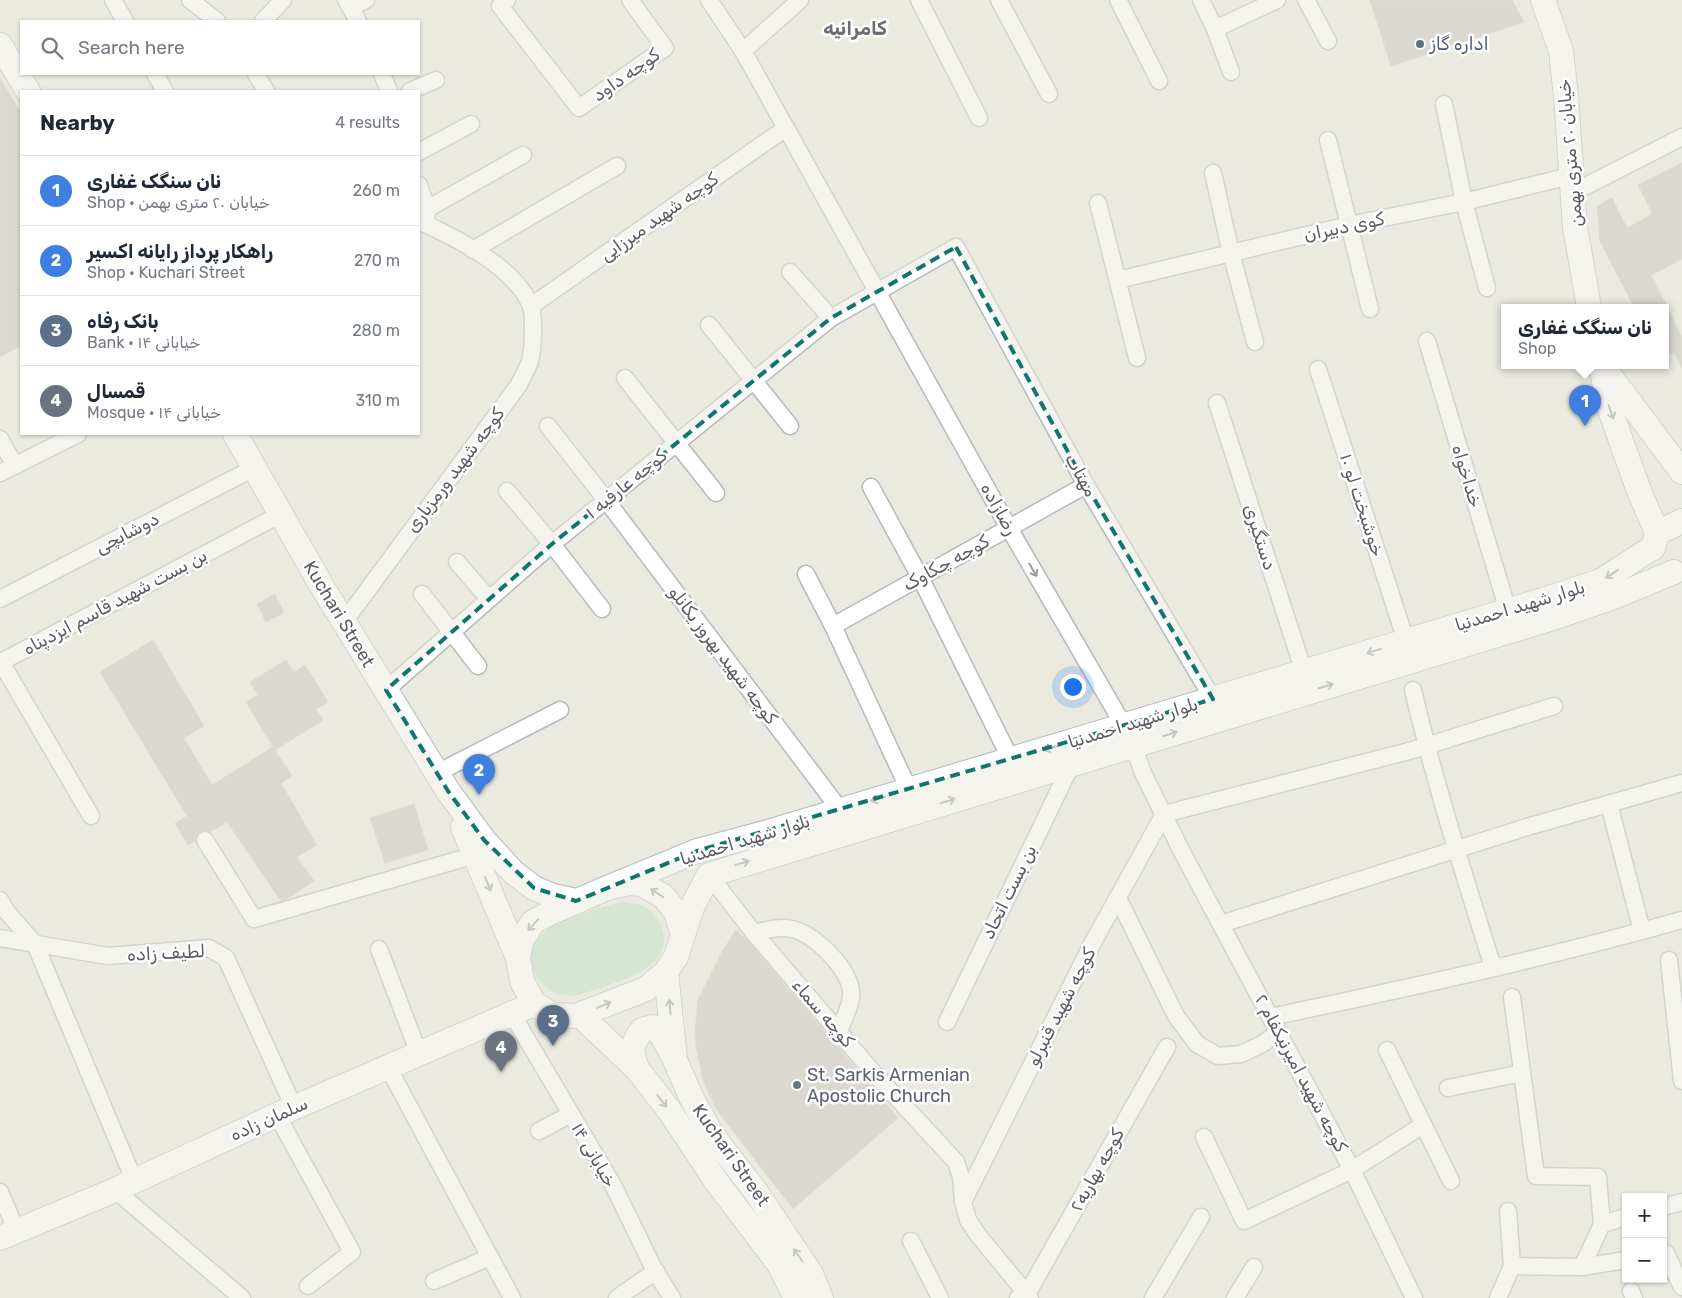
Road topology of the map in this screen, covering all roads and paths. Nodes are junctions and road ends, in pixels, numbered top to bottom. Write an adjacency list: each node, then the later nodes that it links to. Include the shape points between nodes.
1 (113, 0): 17 (street)
2 (283, 0): 19 (street)
3 (366, 0): 16 (street)
4 (507, 0): 5 (street, کوچه داود, via 500,6 579,108 665,48)
5 (630, 0)
6 (709, 0): 23 (street, رضازاده)
7 (800, 0): 23 (street)
8 (919, 0): 37 (street)
9 (999, 0): 35 (street)
10 (1118, 0): 29 (street)
11 (1201, 0): 20 (street)
12 (1277, 0): 20 (street)
13 (1306, 0): 21 (street)
14 (1543, 0): 46 (main road, خیابان ۲۰ متری بهمن, via 1561,51)
15 (193, 1): 18 (street)
16 (352, 10)
17 (124, 20)
18 (215, 20)
19 (264, 20)
20 (1215, 29): 24 (street)
21 (1328, 41)
22 (0, 45): 30 (main road)
23 (743, 51): 39 (street, رضازاده)
24 (1232, 72)
25 (156, 75): 31 (street)
26 (257, 75): 32 (street)
27 (382, 75): 33 (street)
28 (436, 80): 34 (street)
29 (1159, 81)
30 (27, 90)
31 (163, 90)
32 (265, 90)
33 (389, 90)
34 (412, 90)
35 (1049, 94)
36 (1444, 104): 48 (street)
37 (979, 118)
38 (471, 124): 42 (street)
39 (786, 128): 58 (street, رضازاده); 60 (street, کوچه شهید میرزایی)
40 (1328, 140): 51 (street)
41 (1680, 142): 46 (street, کوی دبیران)
42 (420, 151)
43 (523, 155): 50 (street)
44 (617, 166): 53 (street)
45 (1213, 173): 54 (street)
46 (1571, 184): 48 (street, کوی دبیران); 59 (main road, خیابان ۲۰ متری بهمن, via 1574,226)
47 (420, 192): 50 (street)
48 (1464, 202): 51 (street, کوی دبیران); 57 (street)
49 (1098, 203): 56 (street)
50 (424, 218): 53 (street)
51 (1349, 225): 54 (street, کوی دبیران); 61 (street)
52 (956, 247): 58 (street, کوچه عارفیه ۱); 83 (street, مهتاب)
53 (473, 250): 60 (street, via 497,265 520,287)
54 (1232, 253): 56 (street, کوی دبیران); 65 (street)
55 (790, 272): 62 (street)
56 (1118, 280): 66 (street)
57 (1487, 288)
58 (877, 291): 62 (street, کوچه عارفیه ۱); 90 (street, رضازاده)
59 (1588, 304)
60 (532, 306): 102 (street, کوچه شهید ورمزیاری, via 530,360 518,386)
61 (1370, 309)
62 (831, 318): 71 (street, کوچه عارفیه ۱)
63 (709, 325): 71 (street)
64 (1427, 341): 101 (street, خداخواه)
65 (1255, 342)
66 (1137, 358)
67 (1318, 369): 105 (street, خوشبخت لو ۱۰)
68 (1602, 369): 91 (main road, one-way to 91, via 1609,407)
69 (1604, 369): 81 (main road)
70 (625, 378): 78 (street)
71 (754, 380): 74 (street); 78 (street, کوچه عارفیه ۱)
72 (1217, 402): 107 (street, دستگیری)
73 (548, 426): 87 (street, کوچه شهید بهروز یکانلو)
74 (790, 426)
75 (76, 435): 79 (street)
76 (236, 435): 80 (main road, Kuchari Street)
77 (0, 439): 79 (street)
78 (675, 444): 86 (street); 87 (street, کوچه عارفیه ۱)
79 (15, 466): 82 (street)
80 (254, 468): 88 (main road, Kuchari Street); 98 (street, دوشابچی)
81 (1682, 472)
82 (0, 473)
83 (1086, 485): 90 (street, کوچه چکاوک); 110 (street, مهتاب)
84 (871, 487): 96 (street)
85 (507, 491): 92 (street)
86 (716, 493)
87 (606, 500): 92 (street, کوچه عارفیه ۱); 121 (street, کوچه شهید بهروز یکانلو)
88 (280, 514): 102 (main road, Kuchari Street); 123 (street, بن بست شهید قاسم ایزدپناه, via 1,662)
89 (1682, 521): 91 (main road, بلوار شهید احمدنیا)
90 (1009, 528): 96 (street, کوچه چکاوک); 113 (street, رضازاده, one-way to 113)
91 (1655, 540): 94 (main road, via 1655,556 1663,568); 101 (main road, بلوار شهید احمدنیا, one-way to 101, via 1601,581)
92 (552, 544): 99 (street, کوچه عارفیه ۱); 100 (street)
93 (457, 562): 99 (street)
94 (1678, 570): 113 (main road, بلوار شهید احمدنیا, one-way to 94, via 1554,618)
95 (806, 574): 103 (street)
96 (920, 577): 103 (street, کوچه چکاوک); 115 (street)
97 (422, 594): 104 (street)
98 (0, 599)
99 (489, 600): 104 (street, کوچه عارفیه ۱)
100 (602, 608)
101 (1508, 611): 105 (main road, بلوار شهید احمدنیا)
102 (344, 622): 108 (main road, Kuchari Street)
103 (833, 626): 119 (street)
104 (452, 632): 106 (street); 108 (street, کوچه عارفیه ۱)
105 (1406, 641): 107 (main road, بلوار شهید احمدنیا, one-way to 107)
106 (478, 666)
107 (1304, 672): 110 (main road, بلوار شهید احمدنیا)
108 (386, 690): 117 (main road, Kuchari Street)
109 (1413, 690): 114 (street)
110 (1213, 699): 113 (main road, بلوار شهید احمدنیا)
111 (1554, 706): 114 (street)
112 (560, 710): 117 (street)
113 (1128, 735): 115 (main road, بلوار شهید احمدنیا, one-way to 115); 116 (main road, بلوار شهید احمدنیا); 122 (street, رضازاده)
114 (1426, 745): 122 (street); 125 (street)
115 (1010, 760): 119 (main road, بلوار شهید احمدنیا)
116 (1072, 763): 128 (main road, بلوار شهید احمدنیا, one-way to 116); 150 (street, بن بست اتحاد)
117 (442, 782): 127 (main road, Kuchari Street); 132 (main road, Kuchari Street, via 484,840 513,872 534,888)
118 (1682, 783): 120 (street)
119 (909, 790): 121 (main road, بلوار شهید احمدنیا, one-way to 121)
120 (1609, 804): 125 (street); 135 (street)
121 (841, 811): 126 (main road, بلوار شهید احمدنیا)
122 (1164, 814): 130 (street, کوچه شهید قنبرلو); 134 (street, کوچه شهید امیرنیکفام ۲)
123 (91, 816)
124 (205, 840): 127 (street, via 254,919)
125 (1456, 850): 134 (street); 143 (street)
126 (696, 851): 128 (main road, via 683,863 683,871 695,878); 129 (main road, بلوار شهید احمدنیا)
127 (475, 855): 141 (main road, Kuchari Street, one-way to 141)
128 (708, 875): 136 (street, کوچه سماء); 137 (main road, بلوار شهید احمدنیا)
129 (607, 888): 132 (main road); 137 (main road, one-way to 129, via 676,912 663,896 642,884)
130 (1118, 898): 152 (street, via 1176,1016 1196,1044 1218,1056 1241,1054); 172 (street, کوچه شهید قنبرلو)
131 (0, 900): 139 (street)
132 (576, 901): 141 (main road, one-way to 141, via 533,922 522,941)
133 (1682, 920): 135 (street)
134 (1220, 924): 149 (street, کوچه شهید امیرنیکفام ۲)
135 (1642, 932): 143 (street)
136 (754, 933): 151 (street, کوچه سماء); 151 (street, via 776,928 793,929 818,943 843,970 851,991)
137 (683, 935): 144 (main road, via 676,957)
138 (0, 938): 139 (street, لطیف زاده)
139 (35, 944): 163 (street, لطیف زاده, via 108,956 209,948 226,958); 170 (street)
140 (379, 949): 155 (street)
141 (518, 958): 146 (main road, via 522,981)
142 (1669, 960): 157 (street)
143 (1493, 967): 149 (street)
144 (666, 972): 148 (main road, one-way to 144, via 646,988); 156 (main road, Kuchari Street, one-way to 144)
145 (1512, 998): 160 (street)
146 (534, 1004): 147 (main road, سلمان زاده); 148 (main road, via 553,1015)
147 (512, 1014): 155 (main road, سلمان زاده); 164 (street, خیابانی ۱۴)
148 (580, 1015): 159 (main road, Kuchari Street)
149 (1271, 1017): 152 (street, کوچه شهید امیرنیکفام ۲)
150 (947, 1022)
151 (839, 1031): 172 (street, کوچه سماء, via 956,1162)
152 (1279, 1032): 168 (street, کوچه شهید امیرنیکفام ۲)
153 (1168, 1047): 191 (street, کوچه بهاریه۲)
154 (1387, 1050): 165 (street)
155 (419, 1054): 158 (main road, سلمان زاده)
156 (675, 1060): 159 (main road, via 661,1034 653,1027 642,1030 634,1040 632,1052); 197 (main road, Kuchari Street, one-way to 156, via 800,1257 713,1136 692,1100)
157 (1681, 1062): 161 (street)
158 (388, 1067): 163 (main road, سلمان زاده); 182 (street)
159 (637, 1069): 196 (main road, Kuchari Street, one-way to 196, via 779,1264)
160 (1522, 1073): 162 (street); 178 (street, via 1536,1176 1598,1177)
161 (1682, 1082)
162 (1448, 1088)
163 (286, 1111): 170 (main road, سلمان زاده); 189 (street, لطیف زاده, via 352,1252)
164 (571, 1114): 166 (street); 187 (street, خیابانی ۱۴, via 613,1186)
165 (1423, 1125): 168 (street); 169 (street)
166 (539, 1132)
167 (1204, 1137): 168 (street, via 1244,1221)
168 (1352, 1170): 201 (street, کوچه شهید امیرنیکفام ۲)
169 (1451, 1181)
170 (124, 1185): 179 (main road, سلمان زاده); 192 (street)
171 (0, 1192): 179 (street)
172 (963, 1202): 191 (street, کوچه سماء, via 968,1220)
173 (1682, 1202): 174 (street)
174 (1667, 1206)
175 (1508, 1211): 185 (street)
176 (1201, 1217): 199 (street)
177 (1622, 1218): 178 (street)
178 (1602, 1224): 186 (street)
179 (5, 1237)
180 (911, 1241): 198 (street)
181 (1667, 1255): 190 (street)
182 (490, 1257): 188 (street); 193 (street)
183 (1622, 1261): 186 (street)
184 (1254, 1266): 200 (street)
185 (1512, 1266): 186 (street); 202 (street)
186 (1582, 1267)
187 (656, 1271): 194 (street); 195 (street, خیابانی ۱۴)
188 (434, 1281)
189 (308, 1286)
190 (1682, 1287)
191 (1025, 1297)
192 (242, 1298)
193 (512, 1298)
194 (617, 1298)
195 (672, 1298)
196 (796, 1298)
197 (821, 1298)
198 (940, 1298)
199 (1153, 1298)
200 (1235, 1298)
201 (1414, 1298)
202 (1498, 1298)

